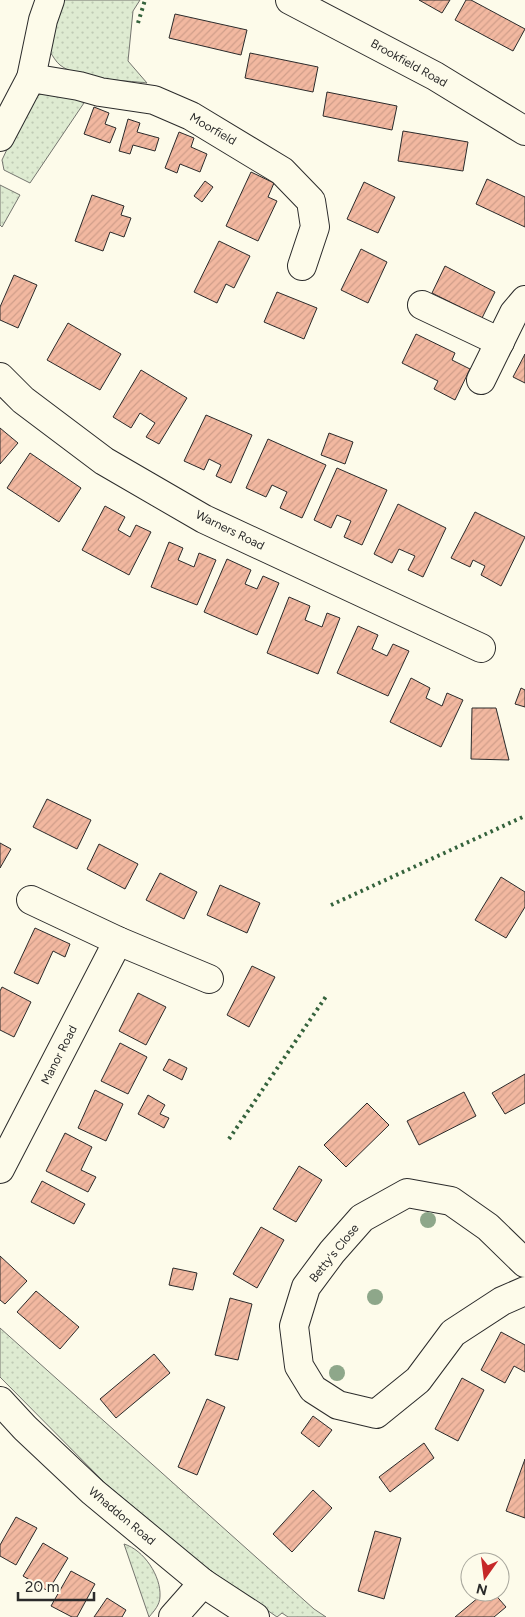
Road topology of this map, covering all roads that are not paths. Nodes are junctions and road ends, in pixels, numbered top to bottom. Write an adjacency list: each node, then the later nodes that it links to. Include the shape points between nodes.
1 (50, 0): 3 (street)
2 (290, 0): 4 (street, Brookfield Road, via 434,76)
3 (32, 78): 5 (street); 6 (street, Moorfield, via 154,100 191,116 282,171 311,201 315,227)
4 (525, 131)
5 (0, 137)
6 (302, 266)
7 (525, 300): 9 (street, via 514,313)
8 (422, 305): 9 (street)
9 (500, 342): 11 (street)
10 (0, 377): 12 (street, Warners Road, via 23,400 104,461 196,514)
11 (481, 380)
12 (481, 648)
13 (31, 900): 14 (street)
14 (118, 941): 15 (street); 16 (street, Manor Road)
15 (209, 979)
16 (0, 1169)
17 (525, 1263): 18 (street, Betty's Close, via 488,1228 451,1201 407,1193 362,1218 306,1288 294,1326 299,1366 313,1389 338,1405 376,1414 418,1380 453,1333 502,1301)
18 (525, 1291)
19 (0, 1401): 20 (street, Whaddon Road, via 93,1492)
20 (203, 1583): 21 (street); 22 (street, Whaddon Road)
21 (173, 1617)
22 (255, 1617)

